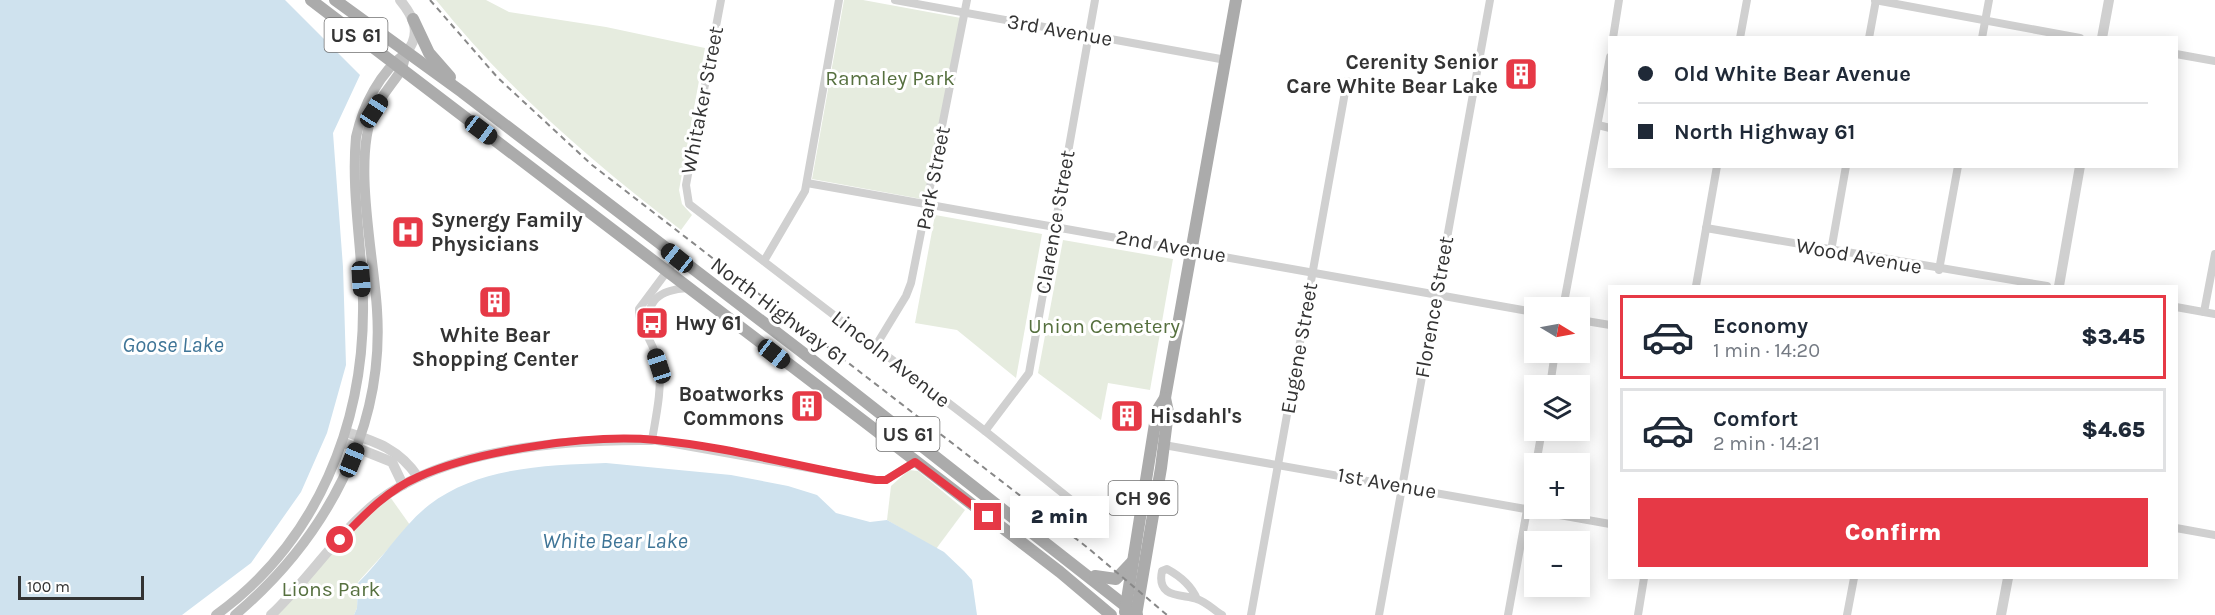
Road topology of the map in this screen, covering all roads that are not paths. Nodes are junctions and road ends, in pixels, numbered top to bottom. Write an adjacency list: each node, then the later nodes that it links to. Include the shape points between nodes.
1 (311, 0): 30 (main road, US 61)
2 (335, 0): 26 (main road, North Highway 61 / US 61)
3 (400, 0): 17 (street)
4 (721, 0): 41 (street, Whitaker Street, via 686,185)
5 (839, 0): 40 (street)
6 (895, 0): 16 (street, 3rd Avenue)
7 (967, 0): 16 (street, Park Street)
8 (1095, 0): 19 (street, Clarence Street)
9 (1236, 0): 28 (main road, CH 96)
10 (1490, 0): 57 (street, Florence Street)
11 (1619, 0): 20 (street)
12 (1747, 0): 21 (street)
13 (1876, 0): 18 (street); 22 (street)
14 (1989, 0): 18 (street)
15 (2109, 0): 25 (street)
16 (965, 13): 19 (street, 3rd Avenue); 42 (street, Park Street)
17 (413, 19): 26 (street, via 415,40); 33 (main road, via 432,58)
18 (1985, 21): 23 (street); 24 (street)
19 (1088, 35): 28 (street, 3rd Avenue); 43 (street, Clarence Street)
20 (1613, 36)
21 (1740, 36)
22 (1869, 36)
23 (1982, 36)
24 (2069, 36)
25 (2102, 36)
26 (406, 53): 30 (main road); 33 (main road, North Highway 61 / US 61)
27 (2178, 54): 29 (street)
28 (1226, 60): 45 (main road, CH 96)
29 (2215, 61)
30 (397, 66): 51 (main road, North Highway 61 / US 61); 69 (main road, via 367,104 357,137 363,327 358,380); 71 (main road, via 374,111 366,142 378,312 374,375)
31 (1608, 68): 34 (street)
32 (1347, 81): 52 (street, Eugene Street)
33 (462, 92): 48 (main road, North Highway 61 / US 61)
34 (1598, 125): 35 (street); 58 (street)
35 (1608, 128)
36 (1717, 168): 44 (street)
37 (1846, 168): 46 (street)
38 (1958, 168): 50 (street)
39 (2080, 168): 55 (street)
40 (807, 183): 42 (street, 2nd Avenue); 49 (street)
41 (687, 201): 49 (street, Lincoln Avenue)
42 (928, 203): 43 (street, 2nd Avenue); 66 (street, Park Street, via 906,296)
43 (1054, 225): 45 (street, 2nd Avenue); 68 (street, Clarence Street, via 1029,373)
44 (1706, 228): 46 (street, Wood Avenue); 53 (street)
45 (1191, 250): 52 (street, 2nd Avenue); 67 (main road, CH 96)
46 (1831, 251): 50 (street, Wood Avenue)
47 (2215, 254): 61 (street)
48 (677, 258): 51 (street); 86 (main road, North Highway 61 / US 61)
49 (764, 261): 66 (street, Lincoln Avenue)
50 (1939, 270): 54 (street, Wood Avenue)
51 (667, 271): 56 (main road, North Highway 61 / US 61); 65 (street, via 639,309)
52 (1312, 272): 57 (street, 2nd Avenue); 74 (street, Eugene Street)
53 (1696, 285)
54 (2041, 285)
55 (2059, 285)
56 (690, 288): 65 (street, via 666,292 653,301 648,309); 73 (main road, North Highway 61 / US 61)
57 (1437, 294): 60 (street, 2nd Avenue); 77 (street, Florence Street)
58 (1565, 297)
59 (2178, 308): 61 (street)
60 (1524, 310)
61 (2204, 312): 62 (street)
62 (2215, 314)
63 (1590, 322): 64 (street)
64 (1608, 325)
65 (647, 332): 70 (street, via 661,381)
66 (875, 347): 68 (street, Lincoln Avenue)
67 (1165, 398): 72 (main road, CH 96, via 1168,412); 85 (main road, CH 96, via 1157,411)
68 (985, 431): 79 (street, Lincoln Avenue)
69 (344, 437): 71 (street); 92 (main road, via 322,493 293,540 261,577)
70 (652, 440): 73 (street, via 886,480); 75 (street, via 571,443 513,451)
71 (359, 442): 75 (street, via 403,457); 76 (street, via 392,462); 93 (main road, via 323,516 293,559)
72 (1164, 445): 74 (street, 1st Avenue); 91 (main road, CH 96)
73 (915, 462): 95 (main road, North Highway 61 / US 61)
74 (1278, 464): 77 (street, 1st Avenue); 97 (street, Eugene Street)
75 (418, 477): 76 (street)
76 (403, 485): 94 (street, via 371,507)
77 (1402, 486): 78 (street, 1st Avenue); 98 (street, Florence Street)
78 (1524, 507)
79 (1095, 519)
80 (1526, 519): 99 (street)
81 (1584, 519): 82 (street, 1st Avenue)
82 (1608, 524)
83 (2178, 528): 84 (street)
84 (2215, 534)
85 (1133, 558): 86 (main road, via 1114,580); 91 (main road)
86 (1086, 572): 91 (main road, North Highway 61 / US 61)
87 (1644, 579): 100 (street)
88 (1854, 579): 101 (street)
89 (2008, 579): 102 (street)
90 (1197, 599): 90 (street, via 1174,596 1161,578 1162,571 1175,573 1192,588); 96 (street)
91 (1132, 613)
92 (216, 615)
93 (235, 615)
94 (271, 615)
95 (1111, 615)
96 (1222, 615)
97 (1251, 615)
98 (1379, 615)
99 (1508, 615)
100 (1638, 615)
101 (1847, 615)
102 (2001, 615)

